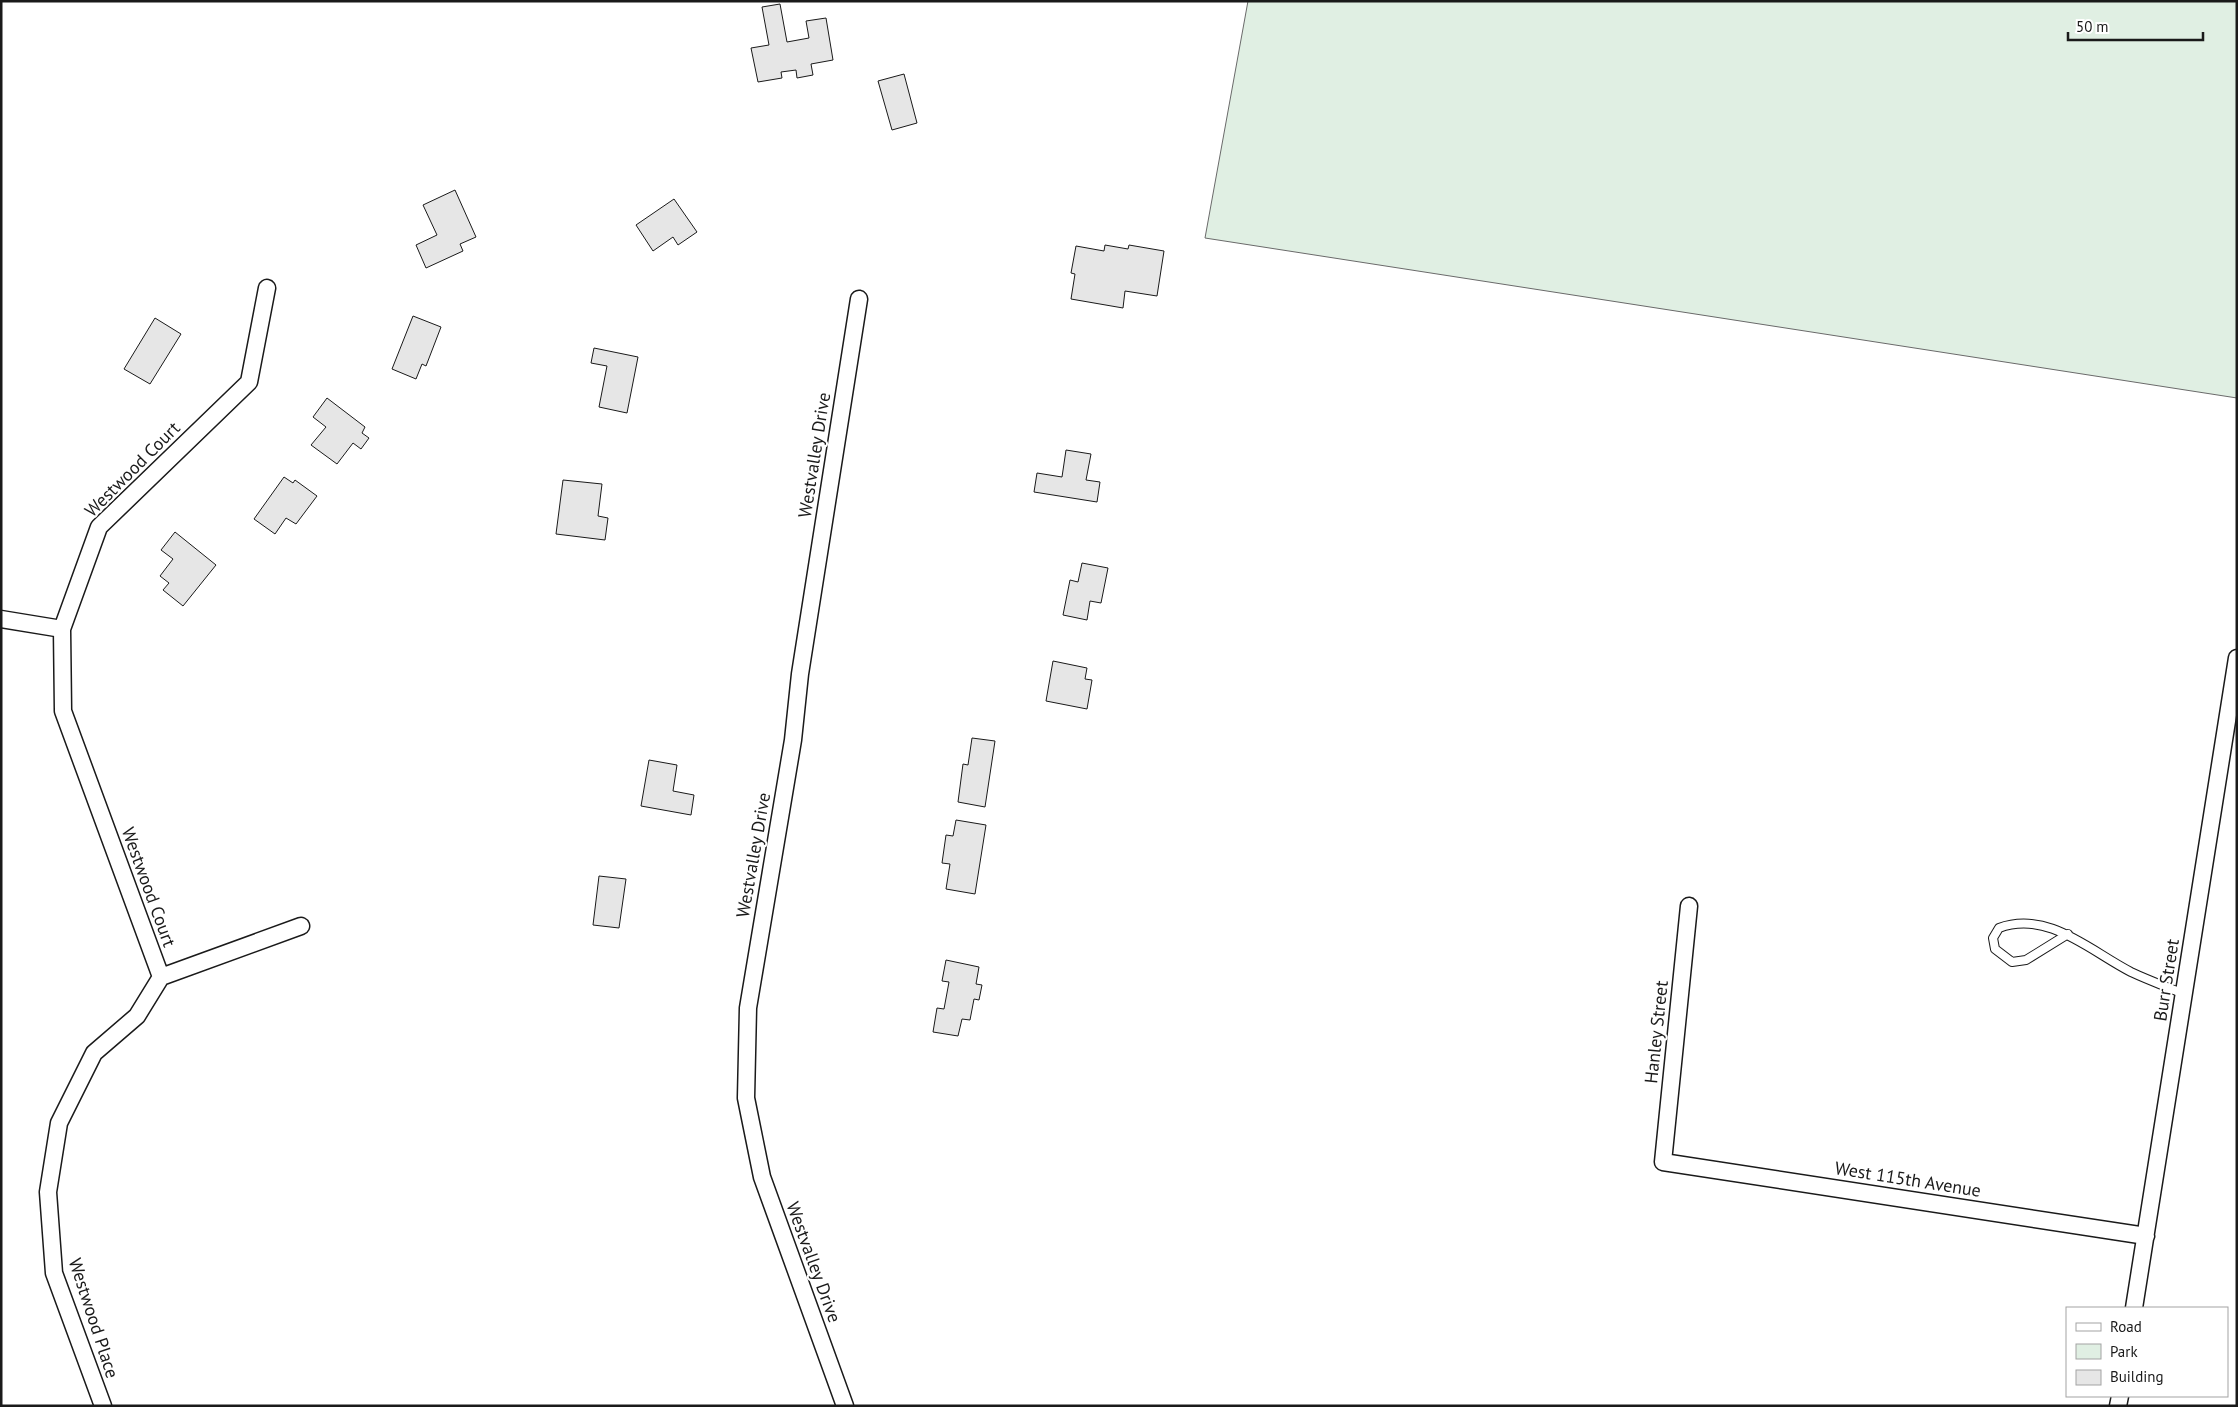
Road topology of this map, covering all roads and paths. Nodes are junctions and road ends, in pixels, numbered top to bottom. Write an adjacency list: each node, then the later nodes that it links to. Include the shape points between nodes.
1 (267, 288): 4 (street, Westwood Court, via 249,382 99,527)
2 (859, 299): 15 (street, Westvalley Drive, via 800,674 793,740 751,990 747,1042 748,1112 762,1177)
3 (1, 619): 4 (street)
4 (62, 629): 9 (street, Westwood Court, via 64,712)
5 (2237, 658): 10 (street, Burr Street)
6 (1689, 906): 11 (street, Hanley Street)
7 (302, 926): 9 (street)
8 (2068, 934): 8 (lane, via 2040,925 2011,924 1999,928 1993,938 1995,948 2012,962 2026,960); 10 (lane, via 2131,972)
9 (161, 978): 14 (street, Westwood Place, via 137,1016 94,1053 59,1123 48,1192 54,1273)
10 (2184, 994): 12 (street, Burr Street)
11 (1663, 1162): 12 (street, West 115th Avenue)
12 (2146, 1236): 13 (street, Burr Street)
13 (2134, 1307)
14 (103, 1406)
15 (845, 1406)

